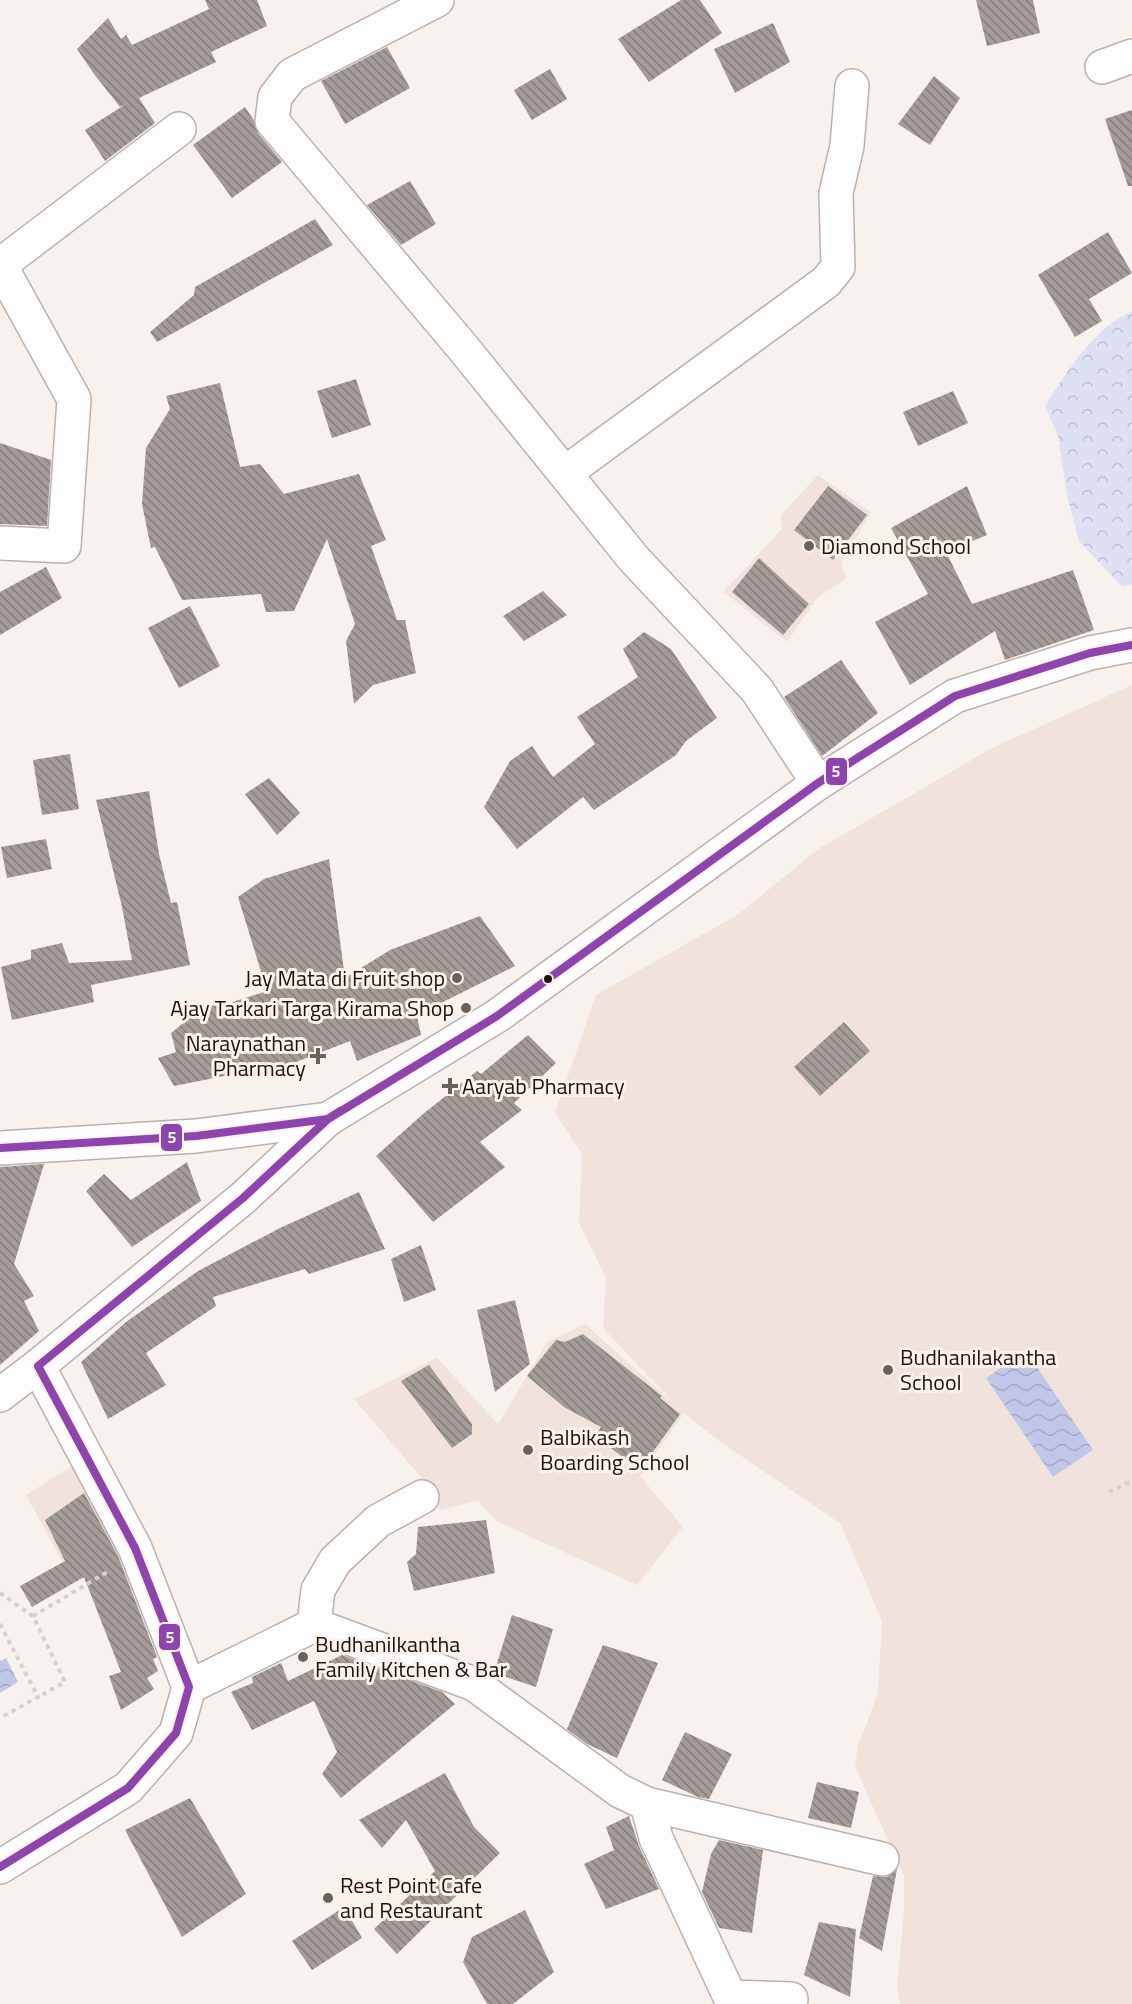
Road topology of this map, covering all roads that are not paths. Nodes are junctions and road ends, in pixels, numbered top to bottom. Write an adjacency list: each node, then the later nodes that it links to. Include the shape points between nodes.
1 (437, 0): 5 (street, via 292,75 275,97 272,122)
2 (852, 86): 5 (street, via 847,146 836,193 838,267 834,274)
3 (179, 129): 4 (street)
4 (0, 265): 6 (street, via 74,399 64,546)
5 (565, 473): 8 (street, via 634,559 757,690)
6 (0, 543)
7 (1132, 645): 8 (street, via 1090,653 955,696)
8 (818, 783): 9 (street, via 496,1016)
9 (328, 1119): 10 (street, via 196,1136); 11 (street, via 243,1198)
10 (0, 1148)
11 (38, 1366): 12 (street); 15 (street, via 138,1553)
12 (0, 1395)
13 (422, 1497): 14 (street, via 378,1521 335,1561 318,1590)
14 (314, 1625): 15 (street); 16 (street, via 474,1684 620,1791)
15 (189, 1687): 18 (street, via 176,1732 128,1788)
16 (647, 1804): 17 (street); 19 (street, via 656,1838 730,1997)
17 (882, 1859)
18 (0, 1867)
19 (791, 1999)

